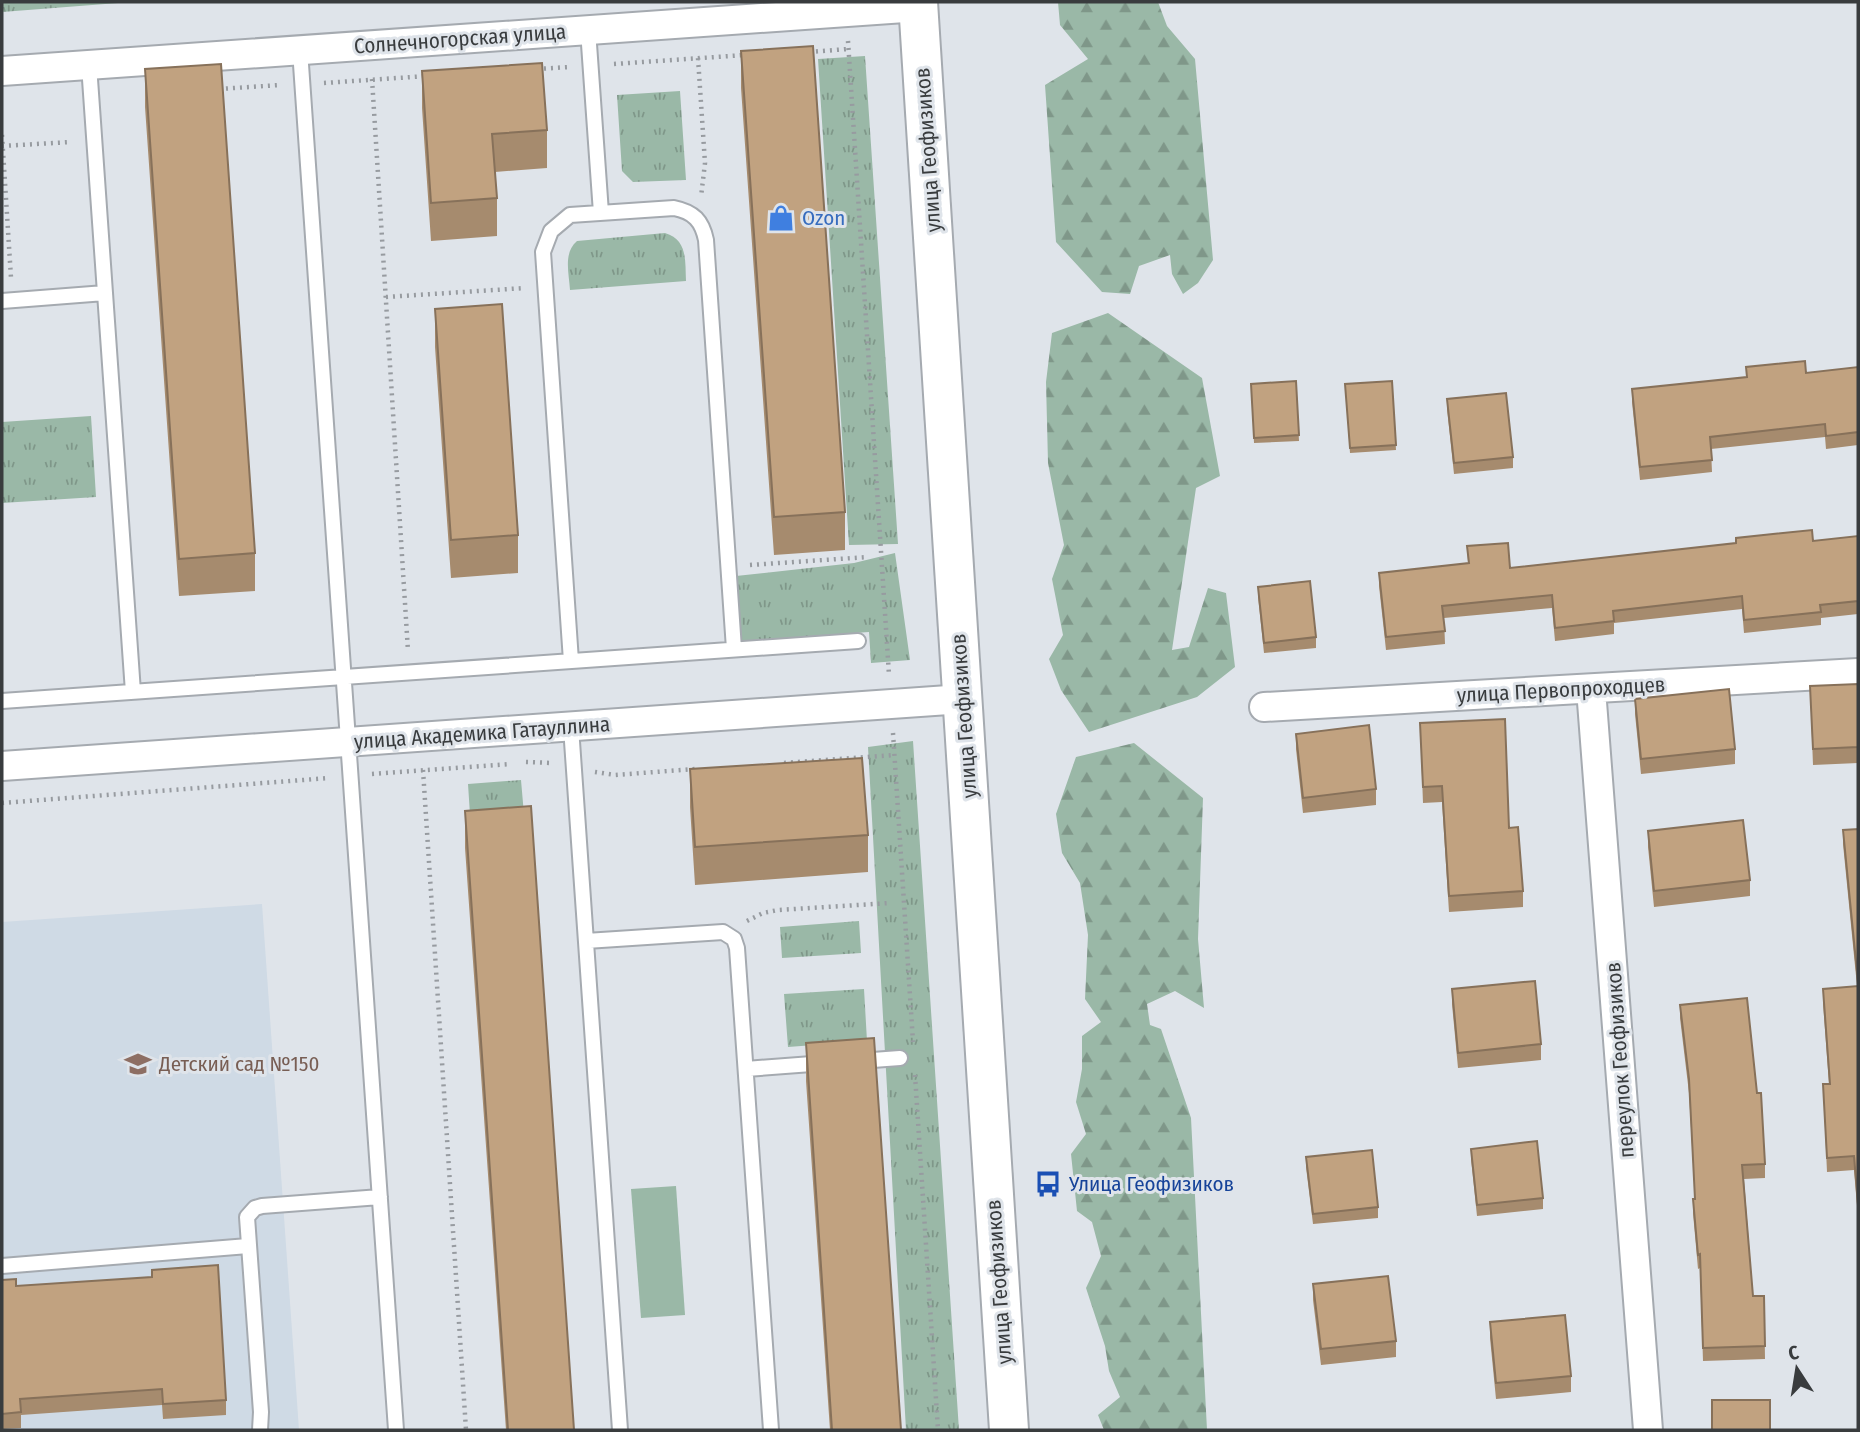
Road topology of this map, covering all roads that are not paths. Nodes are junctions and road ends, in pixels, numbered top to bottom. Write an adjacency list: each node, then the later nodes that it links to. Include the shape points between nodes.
1 (918, 4): 2 (street, Солнечногорская улица); 16 (street, улица Геофизиков)
2 (588, 30): 3 (street, Солнечногорская улица); 6 (lane)
3 (300, 50): 4 (street, Солнечногорская улица); 13 (lane)
4 (89, 65): 5 (street, Солнечногорская улица); 7 (lane)
5 (2, 71)
6 (601, 213): 10 (lane, via 674,208 695,216 703,226); 11 (lane, via 570,215 551,231 543,251)
7 (105, 293): 8 (lane); 15 (lane)
8 (7, 300)
9 (858, 641): 10 (lane)
10 (734, 649): 11 (lane)
11 (571, 661): 13 (lane)
12 (1858, 673): 14 (street, улица Первопроходцев)
13 (344, 677): 15 (lane); 20 (lane)
14 (1591, 689): 18 (street, улица Первопроходцев); 33 (street, переулок Геофизиков)
15 (132, 692): 17 (lane)
16 (963, 699): 19 (street, улица Академика Гатауллина); 32 (street, улица Геофизиков)
17 (2, 701)
18 (1264, 707)
19 (571, 727): 20 (street, улица Академика Гатауллина); 22 (lane)
20 (348, 742): 21 (street, улица Академика Гатауллина); 25 (lane)
21 (2, 766)
22 (586, 941): 24 (lane, via 729,934 737,948); 30 (lane)
23 (900, 1058): 24 (lane)
24 (746, 1069): 31 (lane)
25 (380, 1197): 26 (lane, via 255,1208 247,1217); 29 (lane)
26 (248, 1246): 27 (lane); 28 (lane)
27 (2, 1266)
28 (260, 1430)
29 (396, 1430)
30 (620, 1430)
31 (771, 1430)
32 (1009, 1430)
33 (1648, 1430)

